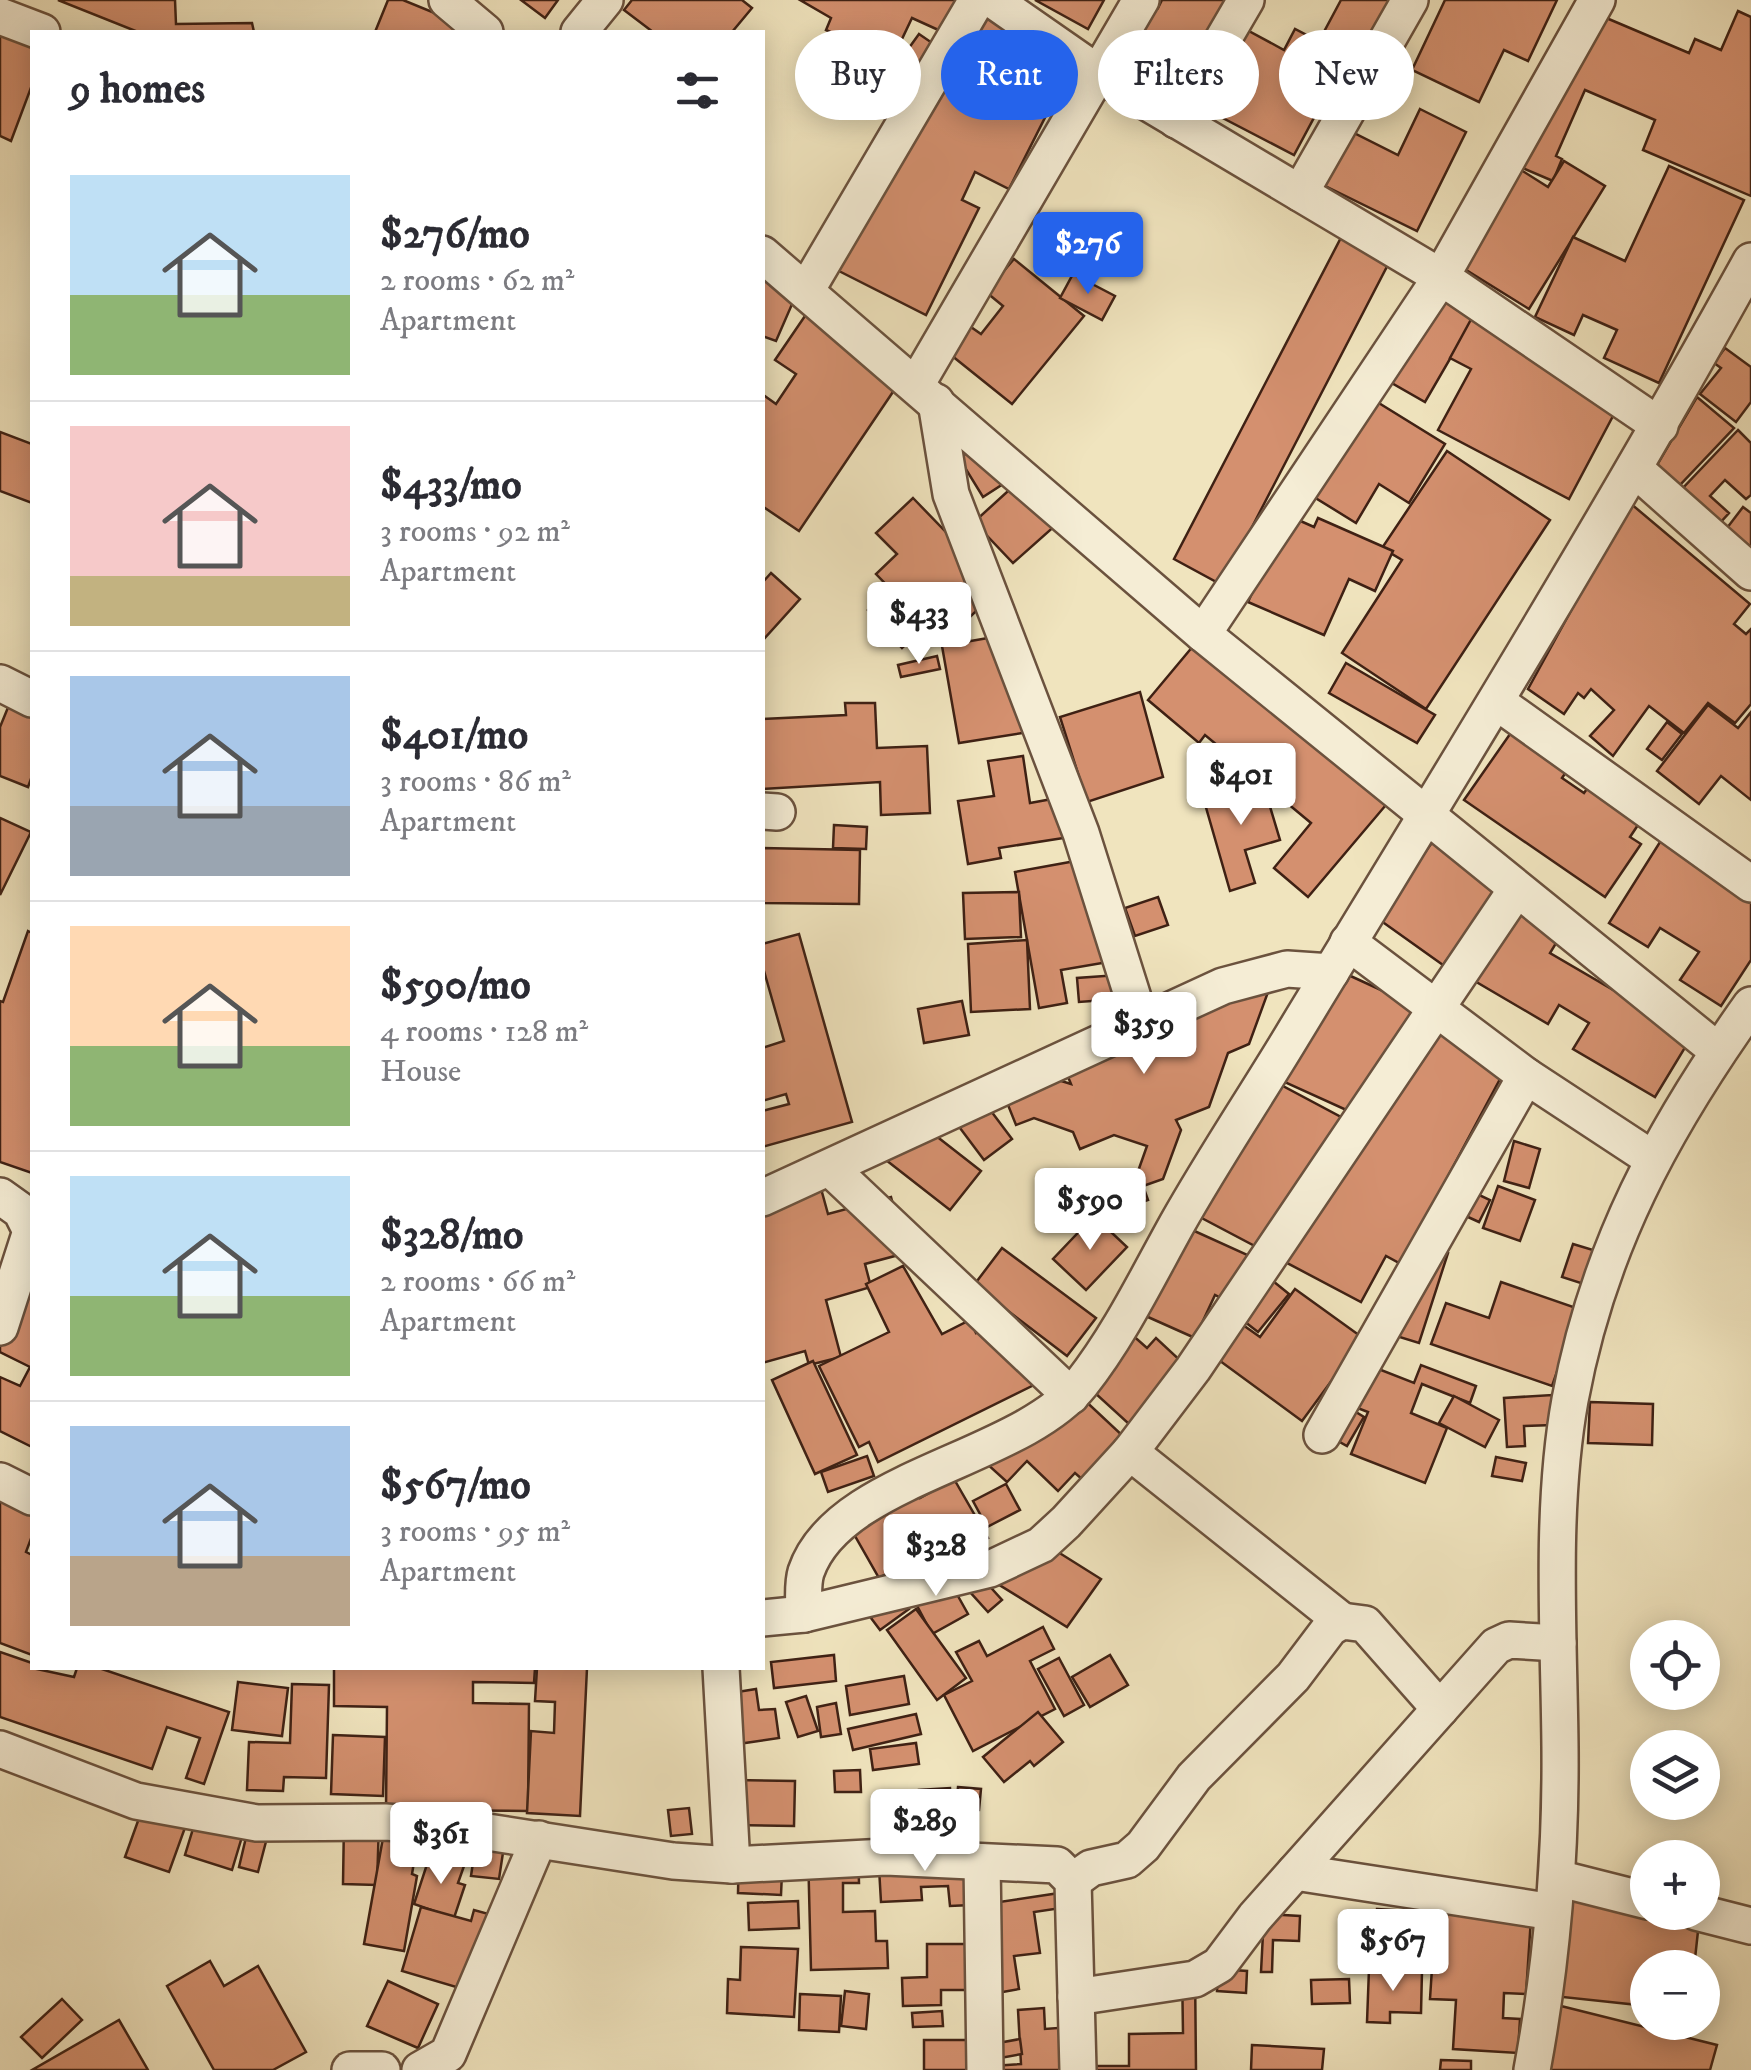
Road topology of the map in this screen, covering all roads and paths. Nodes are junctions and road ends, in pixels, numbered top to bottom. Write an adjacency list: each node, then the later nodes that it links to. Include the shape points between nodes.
1 (447, 0): 11 (street)
2 (605, 0): 12 (street)
3 (977, 0): 21 (street)
4 (993, 0): 15 (street)
5 (1142, 0): 13 (street)
6 (1246, 0): 14 (street)
7 (1410, 0): 17 (street)
8 (1597, 0): 20 (street)
9 (0, 16): 10 (street)
10 (37, 30)
11 (483, 30)
12 (582, 30)
13 (1124, 30)
14 (1228, 30)
15 (1098, 73): 22 (street)
16 (1176, 120): 17 (street)
17 (1300, 193): 20 (street)
18 (765, 256): 21 (street)
19 (1751, 261): 23 (street)
20 (1441, 277): 23 (street); 26 (street)
21 (807, 289): 22 (street)
22 (926, 393): 26 (street); 36 (street, via 950,494 1081,833)
23 (1660, 426): 24 (street)
24 (1636, 470): 25 (street); 29 (street)
25 (1751, 572)
26 (1202, 634): 30 (street)
27 (0, 683): 28 (street)
28 (30, 698)
29 (1496, 702): 30 (street); 31 (street)
30 (1426, 819): 32 (street); 33 (street)
31 (1751, 884)
32 (1516, 890): 35 (street); 37 (street)
33 (1340, 957): 35 (street); 36 (street, via 1222,986); 46 (street, via 1108,1347)
34 (1751, 1006): 37 (street)
35 (1437, 1008): 38 (street); 48 (street)
36 (1141, 1023): 40 (street)
37 (1718, 1051): 39 (street)
38 (1526, 1076): 39 (street); 47 (street)
39 (1651, 1158): 54 (street, via 1588,1322 1570,1402 1561,1475)
40 (830, 1169): 42 (street); 46 (street)
41 (0, 1196): 43 (street, via 21,1211)
42 (765, 1197)
43 (30, 1229)
44 (30, 1234): 45 (street)
45 (0, 1328)
46 (1071, 1396): 51 (street, via 858,1512 817,1548 804,1576)
47 (1322, 1435)
48 (1130, 1452): 51 (street, via 1066,1522 1018,1558); 53 (street)
49 (0, 1481): 50 (street)
50 (30, 1497)
51 (804, 1614): 52 (street)
52 (765, 1618)
53 (1342, 1622): 56 (street, via 1365,1624); 62 (street, via 1194,1776 1143,1846 1127,1860 1090,1868)
54 (1558, 1643): 56 (street, via 1504,1642); 63 (street)
55 (721, 1670): 60 (street)
56 (1440, 1709): 61 (street)
57 (0, 1749): 58 (street, via 136,1801 257,1823 385,1822)
58 (539, 1839): 60 (street); 70 (street, via 448,2054)
59 (982, 1862): 60 (street, via 886,1856); 62 (street, via 1057,1865); 71 (street)
60 (732, 1865)
61 (1295, 1872): 63 (street); 67 (street, via 1209,1974)
62 (1073, 1881): 67 (street)
63 (1555, 1895): 64 (street); 73 (street)
64 (1630, 1899)
65 (1720, 1918): 66 (street)
66 (1751, 1926)
67 (1076, 1997): 72 (street)
68 (350, 2070): 69 (street)
69 (382, 2070)
70 (420, 2070)
71 (985, 2070)
72 (1078, 2070)
73 (1532, 2070)

